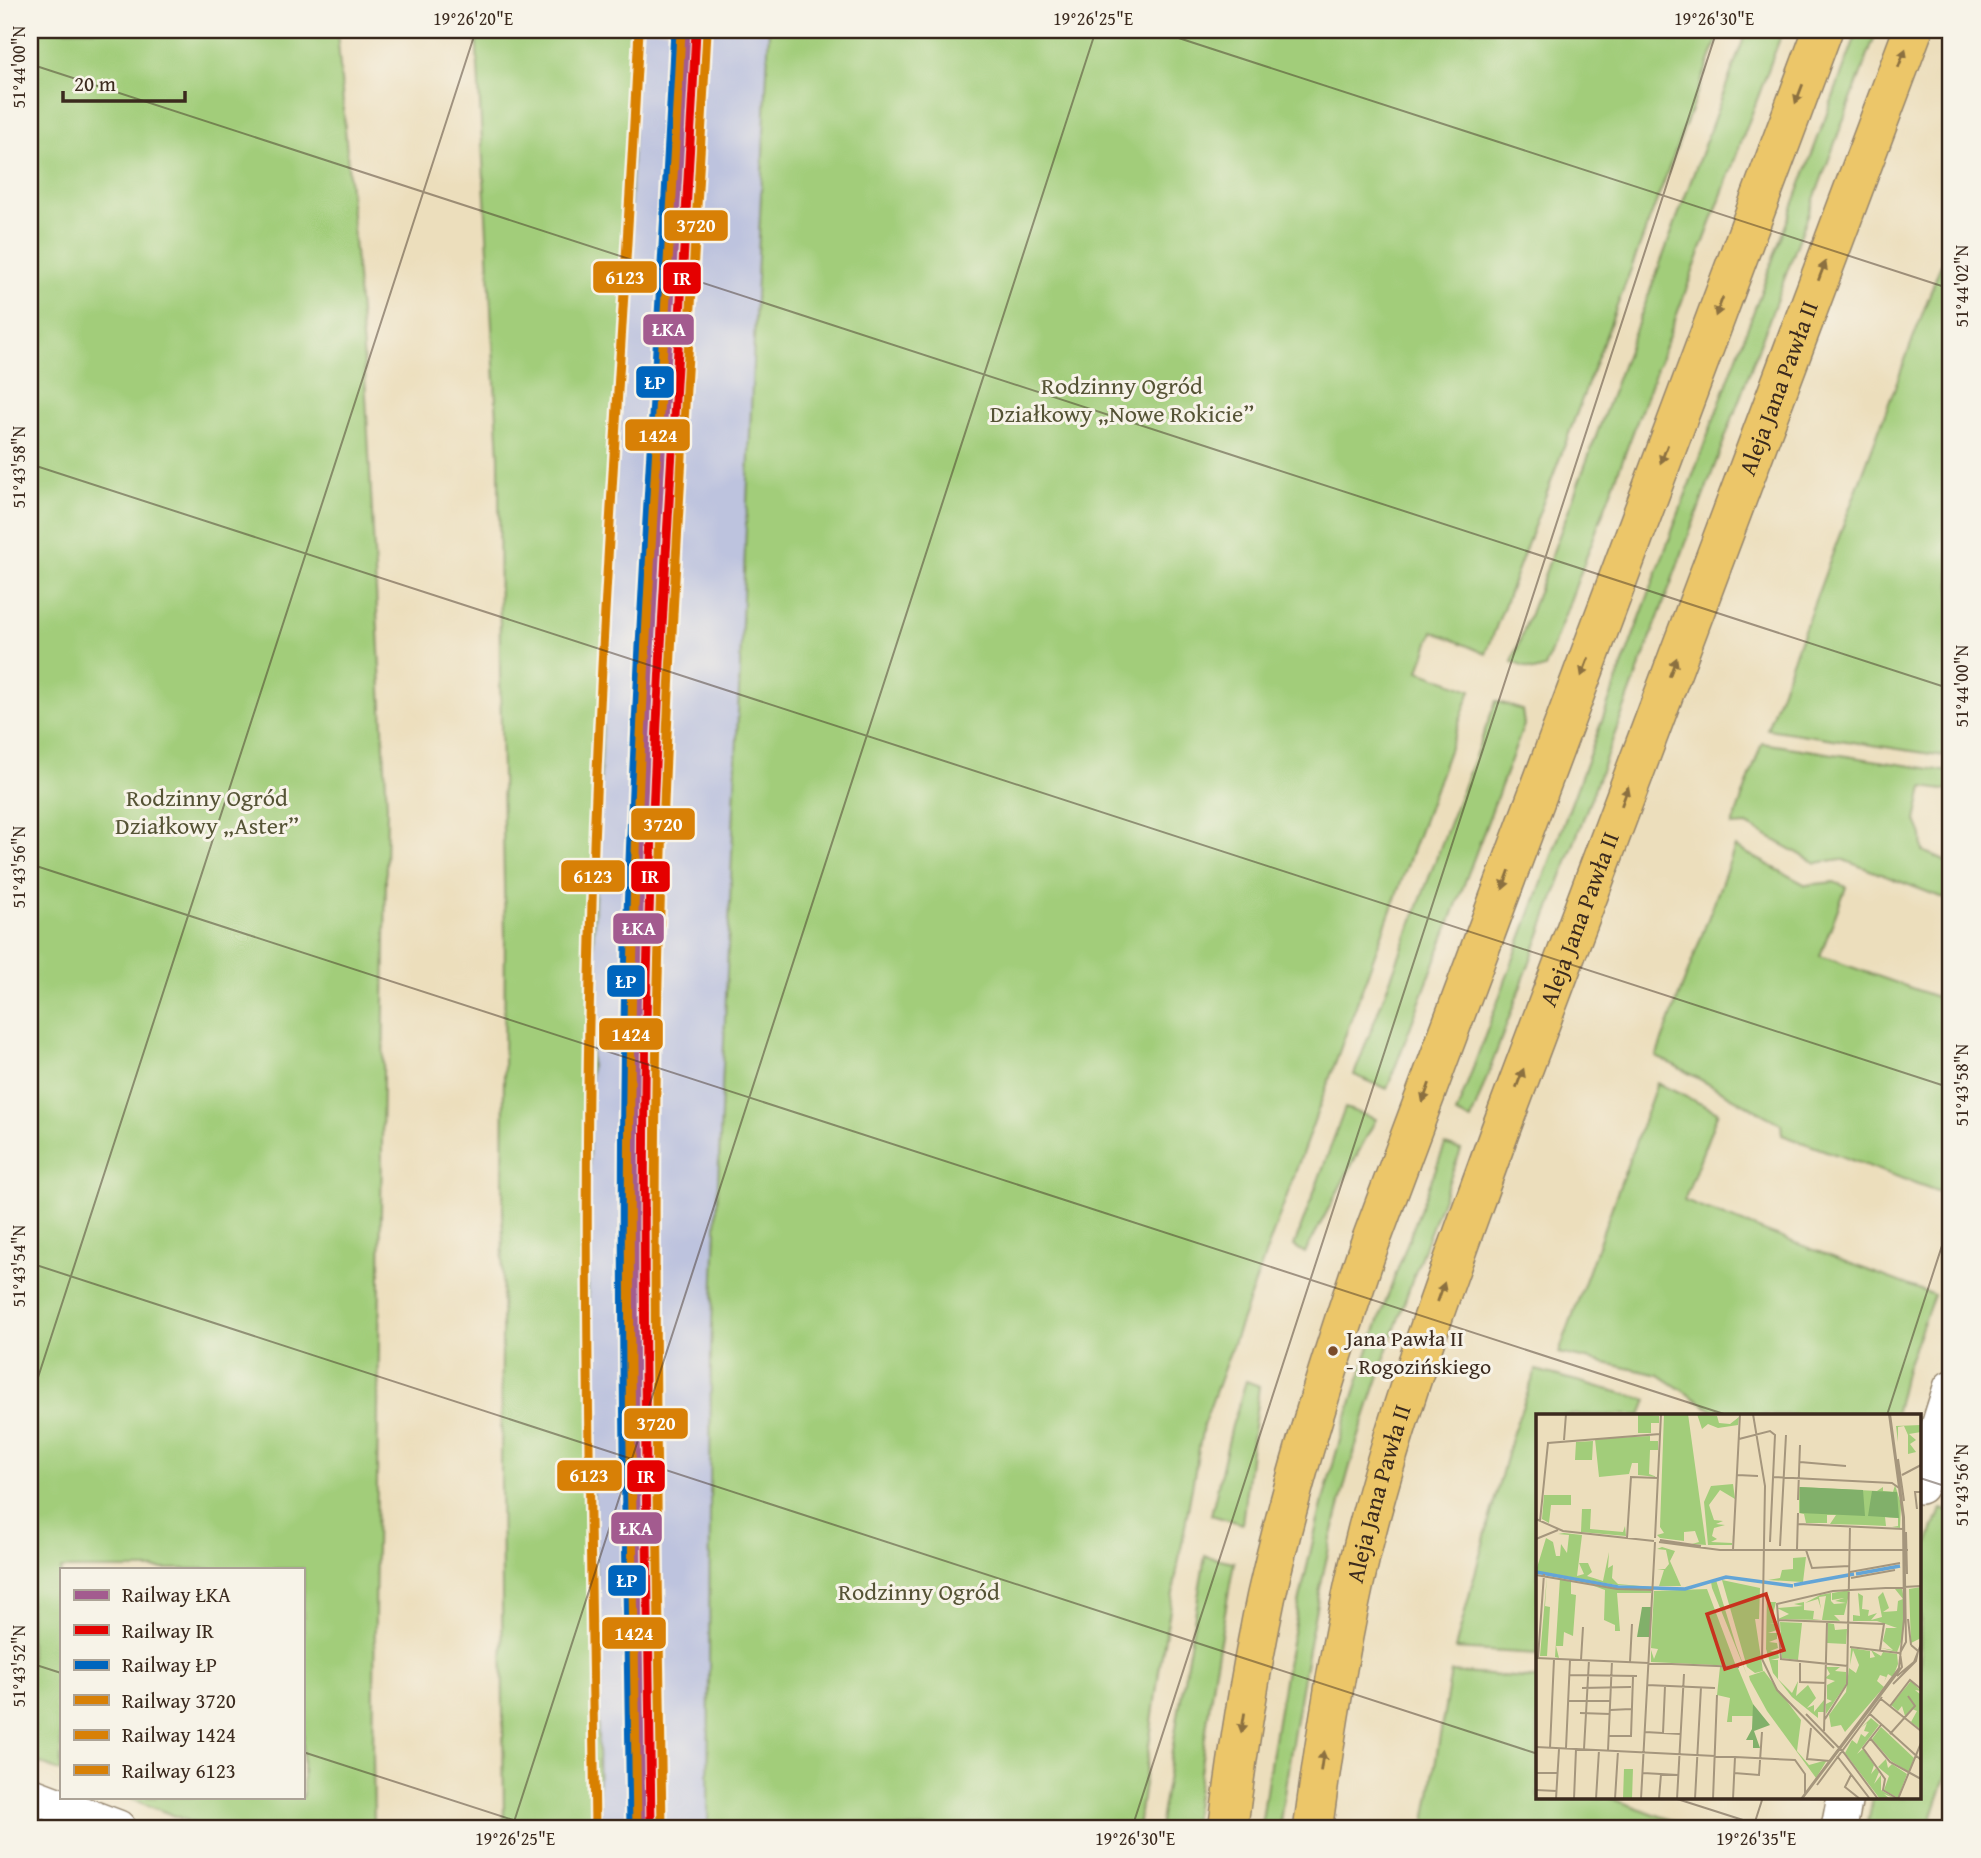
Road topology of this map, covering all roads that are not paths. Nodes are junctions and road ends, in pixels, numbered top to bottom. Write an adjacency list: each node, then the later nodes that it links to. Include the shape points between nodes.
1 (1823, 30): 8 (main road, one-way to 8, via 1333,1351 1266,1599)
2 (1913, 30): 9 (main road, Aleja Jana Pawła II, one-way to 2, via 1359,1561 1406,1395 1500,1131)
3 (1951, 1388): 4 (street)
4 (1922, 1480)
5 (30, 1795): 7 (street)
6 (1845, 1798): 10 (street)
7 (118, 1828)
8 (1228, 1828)
9 (1312, 1828)
10 (1839, 1828)

